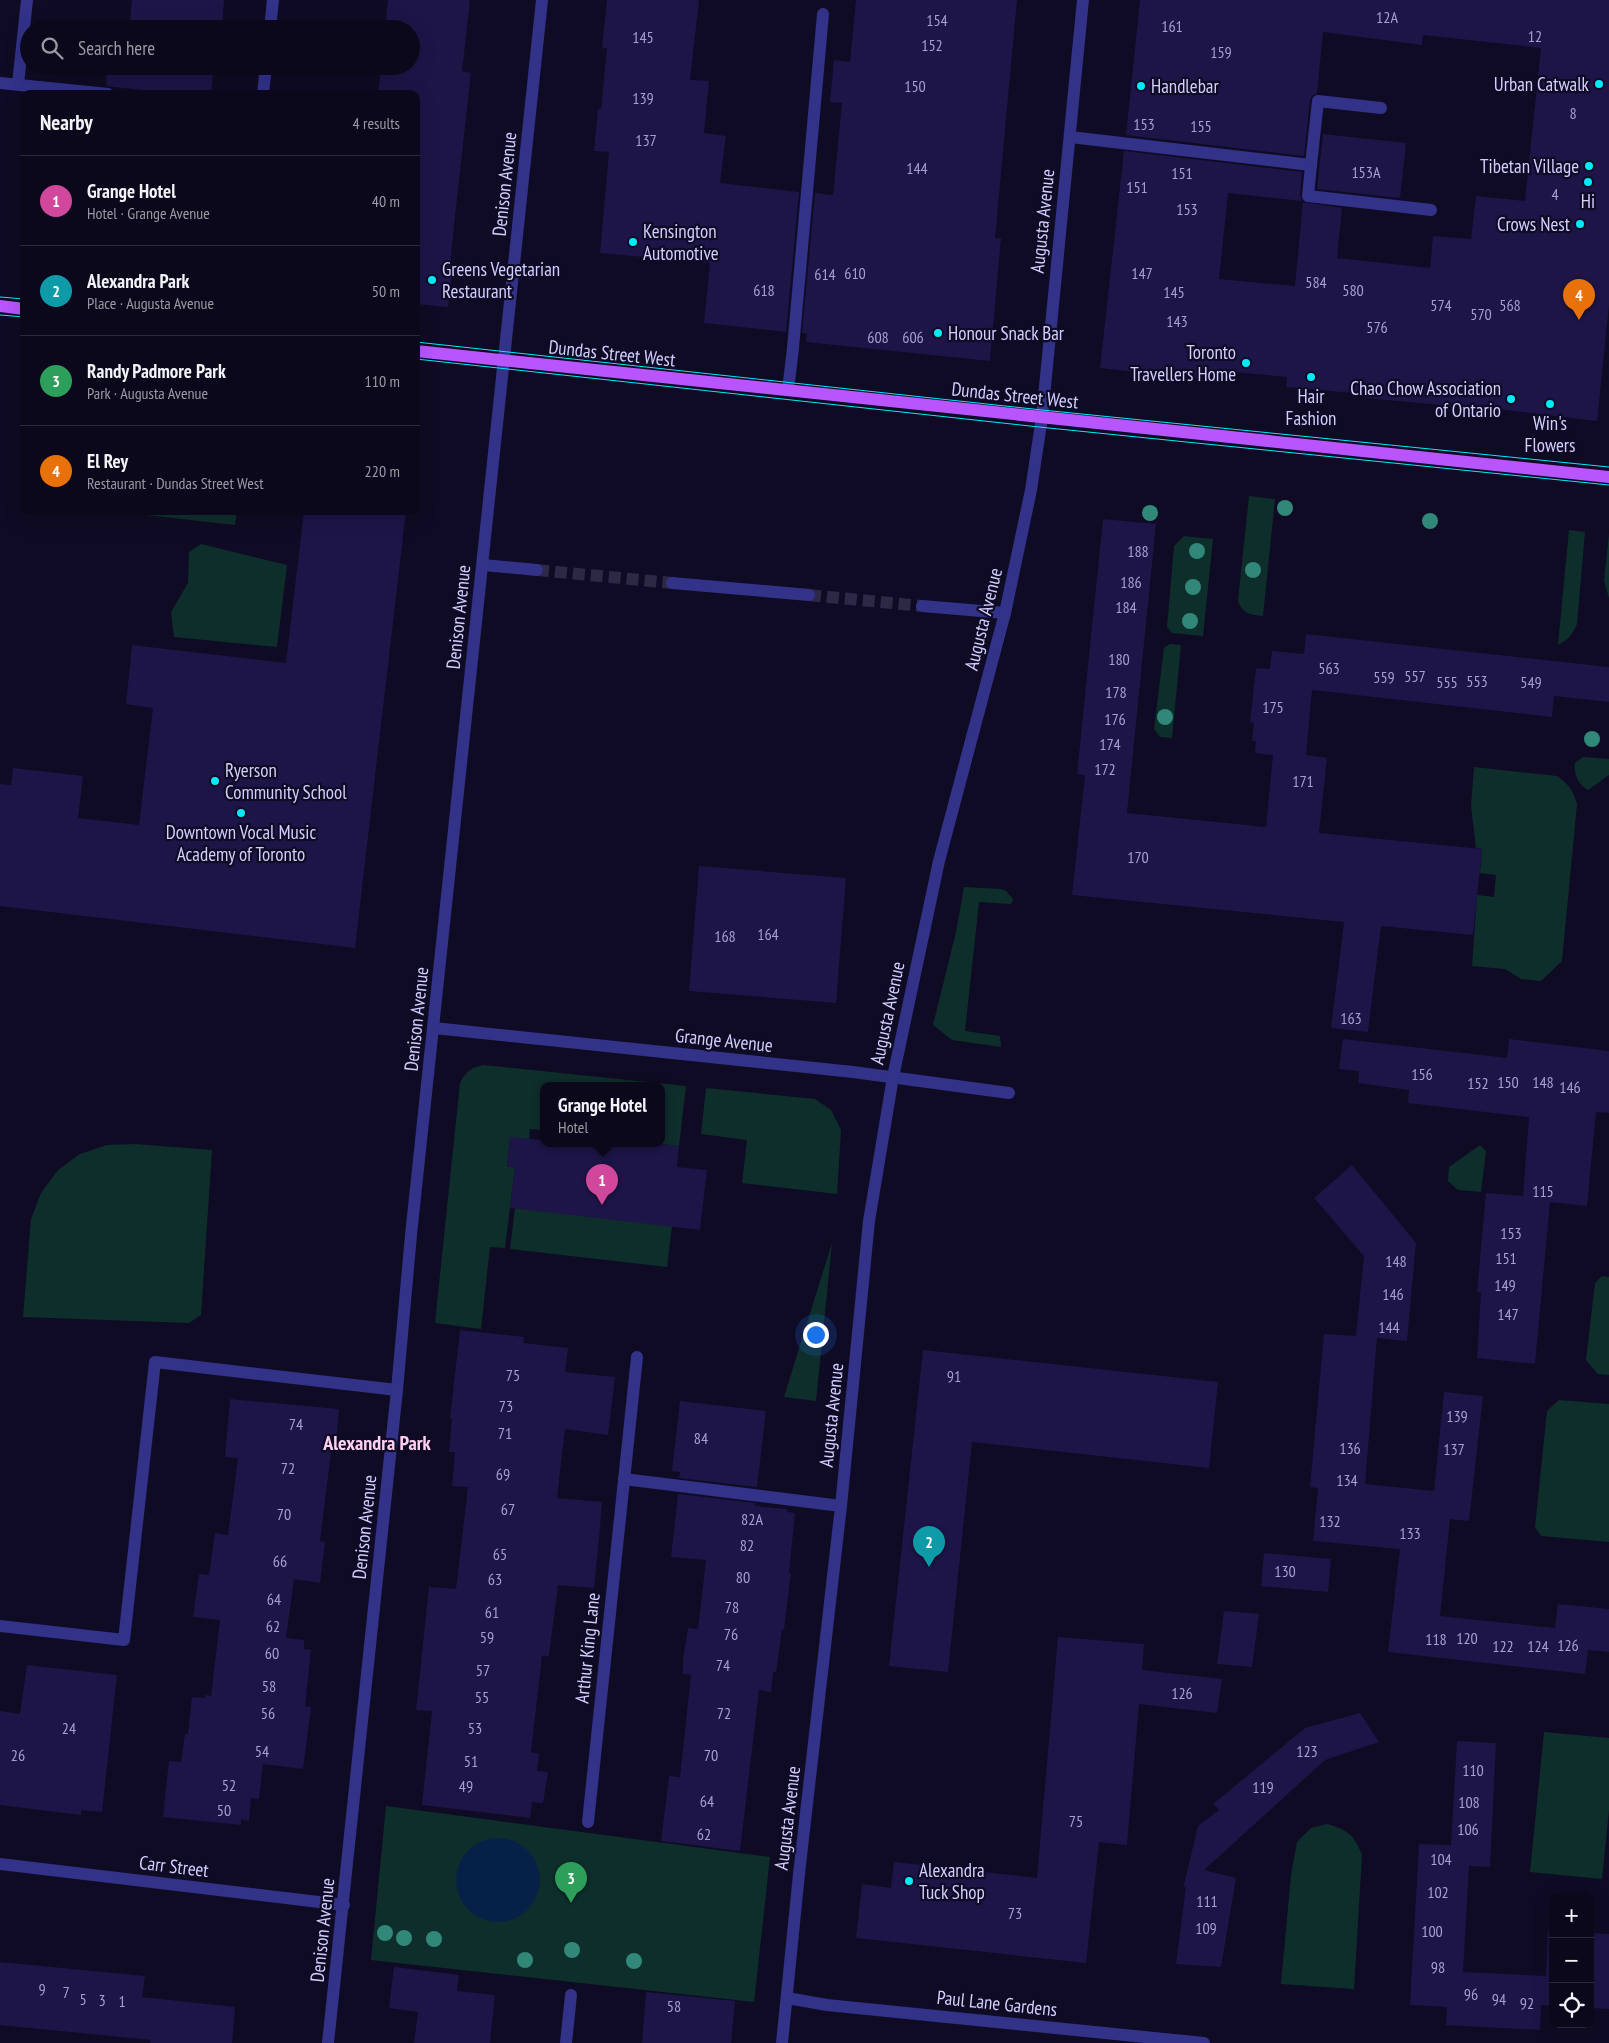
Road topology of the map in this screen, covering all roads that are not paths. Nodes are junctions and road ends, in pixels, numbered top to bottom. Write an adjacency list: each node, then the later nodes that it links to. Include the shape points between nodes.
1 (27, 0): 6 (street)
2 (273, 0): 7 (street)
3 (542, 0): 21 (street, Denison Avenue)
4 (1084, 0): 15 (street, Augusta Avenue)
5 (823, 14): 22 (street)
6 (25, 20)
7 (271, 20)
8 (20, 65): 11 (street)
9 (265, 75): 13 (street)
10 (0, 82): 11 (street)
11 (18, 84): 12 (street)
12 (72, 90)
13 (263, 90)
14 (1381, 108): 16 (street, via 1318,101)
15 (1070, 137): 16 (street); 23 (street, Augusta Avenue)
16 (1311, 164): 17 (street, via 1308,196)
17 (1431, 210)
18 (0, 306): 19 (main road)
19 (20, 308)
20 (420, 351): 21 (main road, Dundas Street West)
21 (505, 360): 22 (main road, Dundas Street West); 25 (street, Denison Avenue)
22 (788, 390): 23 (main road, Dundas Street West)
23 (1042, 417): 24 (main road, Dundas Street West); 30 (street, Augusta Avenue, via 1031,490)
24 (1609, 477)
25 (483, 565): 26 (street); 31 (street, Denison Avenue)
26 (537, 570)
27 (672, 583): 28 (street)
28 (809, 595)
29 (922, 606): 30 (street)
30 (1005, 613): 32 (street, Augusta Avenue, via 939,861)
31 (434, 1028): 32 (street, Grange Avenue); 35 (street, Denison Avenue, via 411,1234)
32 (893, 1077): 33 (street, Grange Avenue); 37 (street, Augusta Avenue, via 869,1220)
33 (1009, 1093)
34 (636, 1357): 36 (street, Arthur King Lane)
35 (398, 1390): 38 (street, via 156,1362 124,1640); 41 (street, Denison Avenue)
36 (624, 1479): 37 (street); 39 (street, Arthur King Lane)
37 (841, 1506): 43 (street, Augusta Avenue)
38 (0, 1626)
39 (588, 1822)
40 (0, 1864): 41 (street, Carr Street)
41 (344, 1905): 44 (street, Denison Avenue)
42 (571, 1995): 45 (street)
43 (787, 1998): 46 (street, Augusta Avenue); 47 (street, Paul Lane Gardens, via 828,2005)
44 (328, 2043)
45 (566, 2043)
46 (782, 2043)
47 (1204, 2043)

